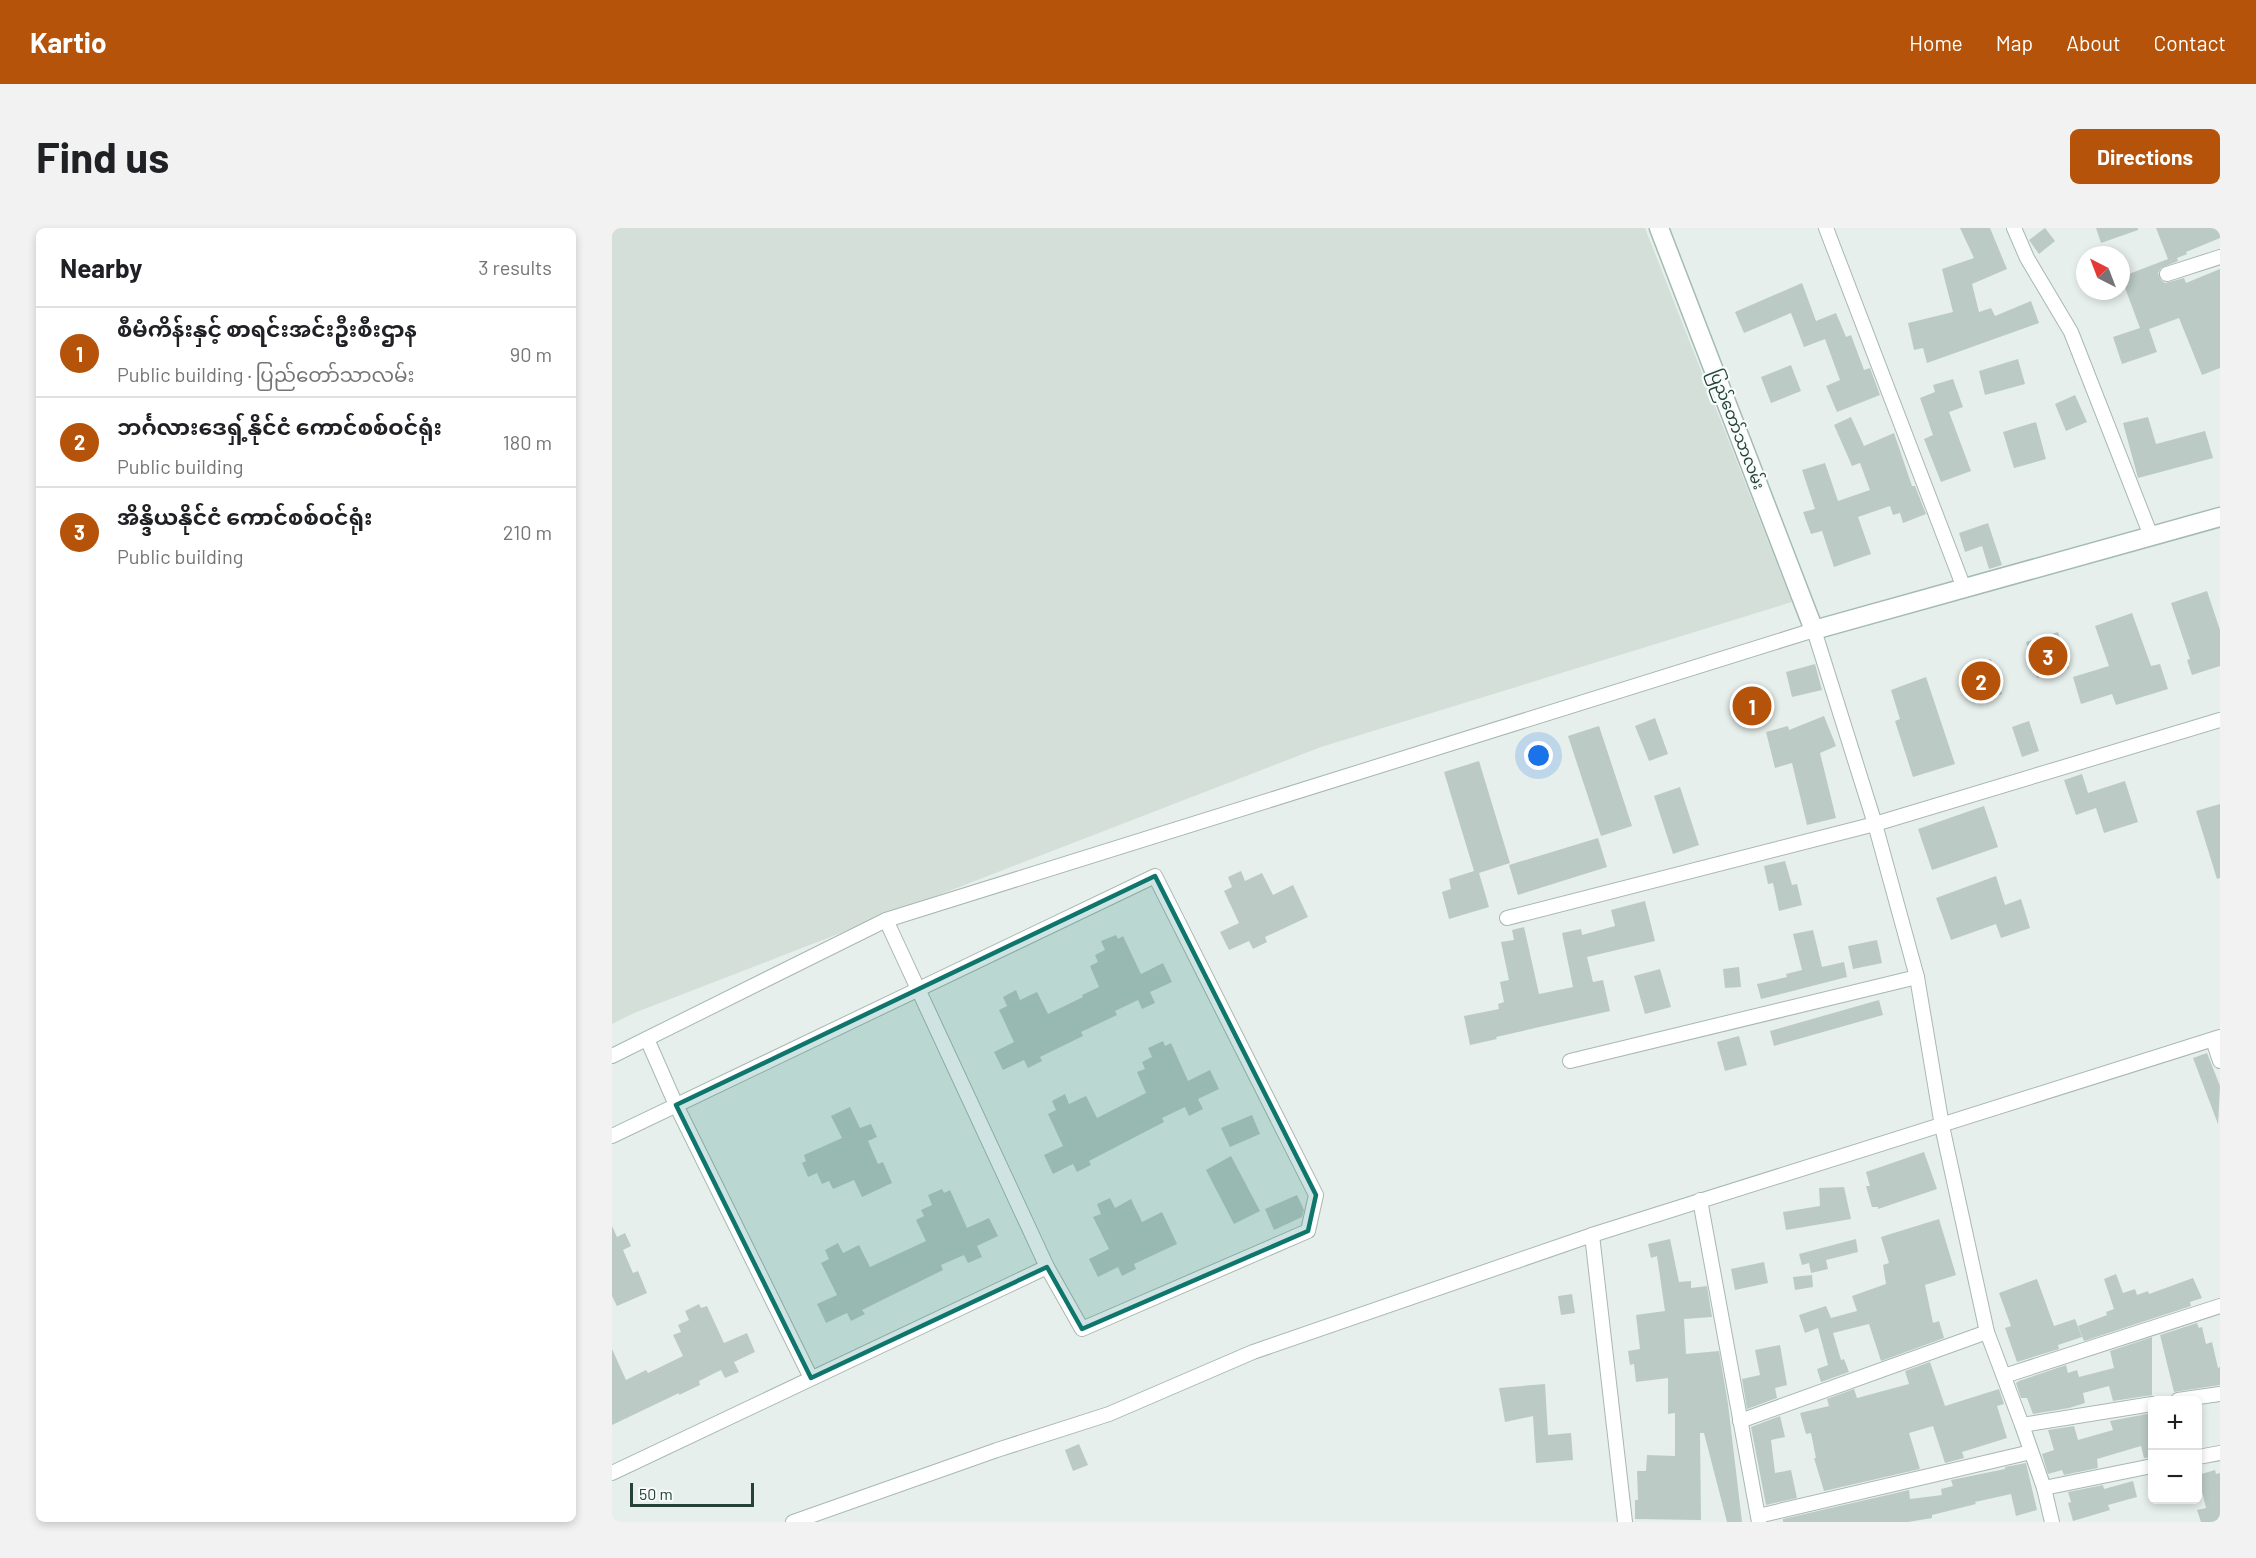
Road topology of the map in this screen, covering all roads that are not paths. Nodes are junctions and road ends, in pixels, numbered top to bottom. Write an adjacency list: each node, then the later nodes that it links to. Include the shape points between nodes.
1 (1659, 228): 9 (street, ပြည်တော်သာလမ်း)
2 (1826, 228): 8 (street)
3 (2014, 228): 7 (street, via 2027,258 2071,332)
4 (2220, 257): 5 (street)
5 (2167, 274)
6 (2220, 517): 7 (street)
7 (2151, 536): 8 (street)
8 (1964, 588): 9 (street)
9 (1814, 630): 11 (street); 13 (street)
10 (2220, 720): 11 (street)
11 (1875, 824): 12 (street); 14 (street)
12 (1507, 918)
13 (886, 920): 15 (street); 16 (street)
14 (1917, 977): 19 (street); 22 (street)
15 (918, 989): 21 (street); 26 (street); 26 (street, via 1155,876 1316,1195 1308,1231 1082,1329)
16 (647, 1039): 18 (street); 21 (street)
17 (2216, 1039): 20 (street); 22 (street)
18 (612, 1056)
19 (1570, 1061)
20 (2220, 1061)
21 (676, 1105): 23 (street); 30 (street)
22 (1942, 1126): 24 (street); 28 (street)
23 (612, 1136)
24 (1700, 1200): 25 (street); 34 (street)
25 (1592, 1235): 43 (street, via 1253,1352 1108,1414); 44 (street)
26 (1047, 1266): 30 (street)
27 (2220, 1306): 29 (street)
28 (1987, 1332): 29 (street); 34 (street)
29 (2004, 1376): 35 (street)
30 (811, 1378): 40 (street)
31 (2220, 1394): 32 (street)
32 (2202, 1397)
33 (2148, 1405): 35 (street)
34 (1740, 1421): 42 (street)
35 (2022, 1425): 36 (street)
36 (2031, 1452): 41 (street); 42 (street)
37 (2220, 1453): 38 (street)
38 (2202, 1456)
39 (2148, 1467): 41 (street)
40 (612, 1473)
41 (2044, 1488): 45 (street)
42 (1758, 1519)
43 (793, 1522)
44 (1625, 1522)
45 (2052, 1522)

